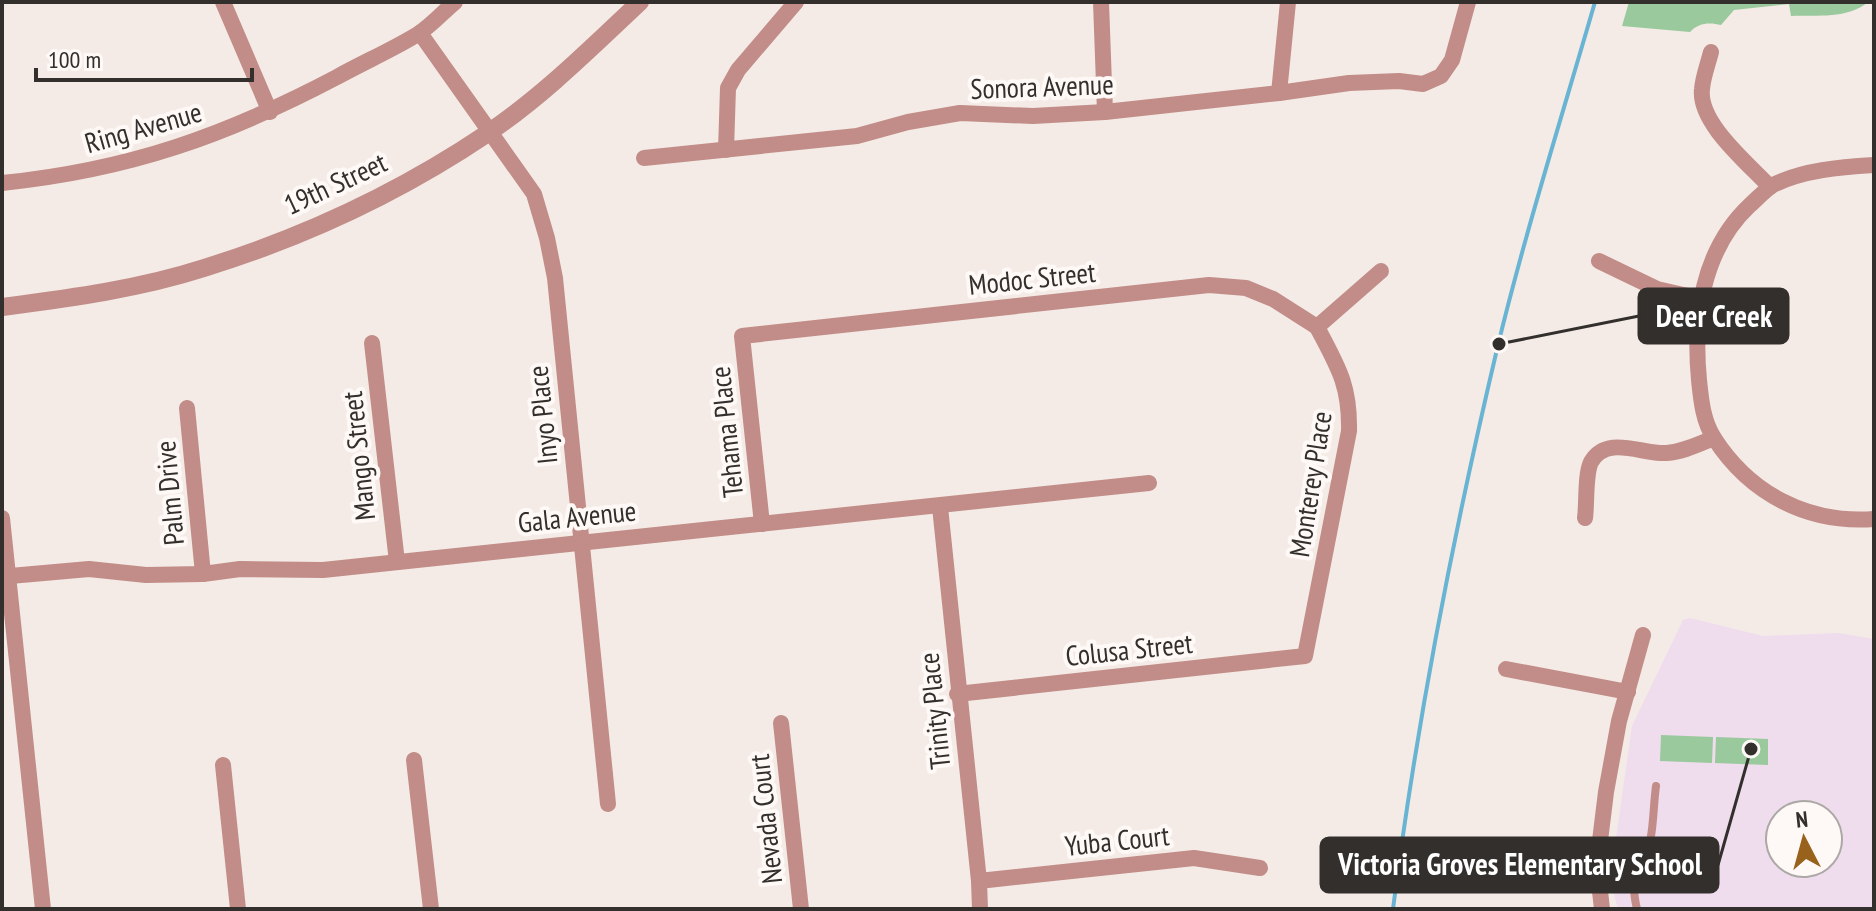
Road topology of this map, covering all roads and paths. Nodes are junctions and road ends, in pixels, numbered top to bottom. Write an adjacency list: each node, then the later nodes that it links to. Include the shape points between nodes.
1 (223, 2): 11 (street)
2 (455, 2): 8 (street, Ring Avenue)
3 (640, 2): 13 (street, 19th Street)
4 (796, 2): 14 (street, via 728,88)
5 (1101, 2): 12 (street)
6 (1288, 2): 10 (street)
7 (1468, 2): 10 (street, Sonora Avenue, via 1452,60 1441,76 1423,84 1349,83)
8 (420, 33): 11 (street, Ring Avenue); 13 (street)
9 (1711, 52): 18 (street, via 1701,90 1703,107)
10 (1279, 93): 12 (street, Sonora Avenue)
11 (270, 112): 17 (street, Ring Avenue, via 123,163)
12 (1105, 112): 14 (street, Sonora Avenue, via 960,113 857,136)
13 (489, 132): 22 (street, 19th Street, via 381,197 204,268 86,296); 34 (street, Inyo Place, via 534,194 547,238)
14 (726, 150): 15 (street, Sonora Avenue)
15 (644, 158)
16 (1874, 165): 18 (street, via 1820,171)
17 (2, 183)
18 (1770, 187): 21 (street, via 1724,236)
19 (1599, 261): 21 (street, via 1657,289)
20 (1381, 271): 23 (street)
21 (1701, 299): 27 (street, via 1698,366 1705,418)
22 (2, 307)
23 (1317, 327): 24 (street, Modoc Street, via 1246,288 1209,285); 40 (street, Monterey Place, via 1343,377 1349,431)
24 (742, 336): 33 (street, Tehama Place)
25 (372, 343): 35 (street, Mango Street)
26 (187, 408): 36 (street, Palm Drive)
27 (1714, 438): 31 (street, via 1667,453 1622,447 1599,454 1589,471); 32 (street, via 1745,476 1777,499 1822,517)
28 (1149, 483): 29 (street, Gala Avenue)
29 (940, 507): 33 (street, Gala Avenue); 43 (street, Trinity Place)
30 (2, 518): 37 (street)
31 (1585, 518)
32 (1874, 519)
33 (762, 524): 34 (street, Gala Avenue)
34 (581, 542): 35 (street, Gala Avenue); 48 (street, Inyo Place)
35 (397, 562): 36 (street, Gala Avenue)
36 (203, 574): 37 (street, Gala Avenue, via 89,569)
37 (10, 576): 39 (street)
38 (1643, 635): 42 (street)
39 (9, 643): 54 (street)
40 (1305, 656): 43 (street, Colusa Street)
41 (1506, 669): 42 (street)
42 (1628, 692): 50 (street, via 1606,792)
43 (957, 694): 53 (street, Trinity Place)
44 (781, 723): 57 (street, Nevada Court)
45 (414, 760): 56 (street)
46 (223, 765): 55 (street)
47 (1656, 786): 52 (lane, via 1647,855)
48 (608, 804)
49 (1517, 854): 50 (street)
50 (1597, 865): 52 (lane); 59 (street)
51 (1260, 868): 53 (street, Yuba Court, via 1194,858)
52 (1637, 871): 60 (lane)
53 (979, 881): 58 (street, Trinity Place)
54 (43, 909)
55 (238, 909)
56 (431, 909)
57 (801, 909)
58 (980, 909)
59 (1602, 909)
60 (1637, 909)

